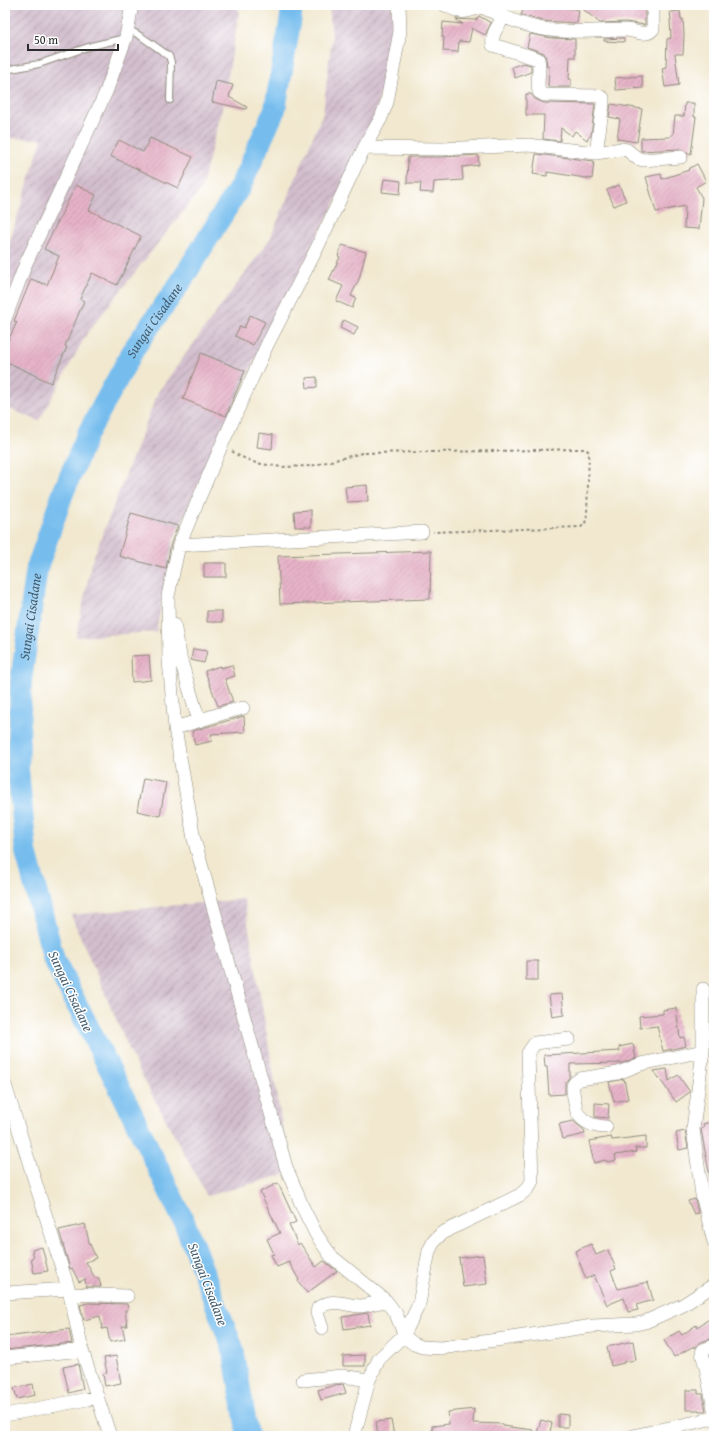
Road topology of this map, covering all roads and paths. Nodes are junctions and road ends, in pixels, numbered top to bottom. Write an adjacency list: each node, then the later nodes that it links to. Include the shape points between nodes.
1 (132, 5): 7 (street)
2 (399, 5): 10 (street, via 400,31 387,102)
3 (445, 5): 5 (street, via 459,11)
4 (653, 5): 6 (street, via 653,29 650,33 644,34 627,30 554,31)
5 (483, 6): 6 (street)
6 (504, 17): 11 (street, via 494,33 493,45 538,59 539,92 603,98)
7 (127, 33): 8 (lane, via 39,64); 9 (lane, via 142,37 169,56); 13 (street, via 103,100 26,263)
8 (5, 70)
9 (170, 100)
10 (364, 148): 11 (street, via 442,149 528,144); 14 (street, via 317,248 267,345)
11 (596, 153): 12 (street, via 621,149 643,160)
12 (681, 157)
13 (5, 319)
14 (222, 444): 15 (path, via 237,455 256,463 281,467 311,466 362,453 576,449 586,449 589,452 585,524 581,527); 16 (street)
15 (422, 532): 16 (street)
16 (180, 544): 17 (street)
17 (168, 596): 19 (street, via 181,661); 20 (street, via 169,661)
18 (243, 708): 19 (street)
19 (199, 721): 20 (street)
20 (175, 728): 32 (street, via 194,839 286,1167 316,1234 331,1256)
21 (703, 989): 22 (street)
22 (709, 1032): 24 (street)
23 (569, 1039): 34 (street, via 535,1043 528,1053 532,1181 520,1195 442,1233 434,1241 426,1261 419,1304)
24 (703, 1050): 26 (street, via 575,1082 573,1087 578,1114 592,1126); 27 (street, via 693,1129 702,1195)
25 (5, 1085): 29 (street)
26 (606, 1127)
27 (714, 1242)
28 (714, 1285): 34 (street, via 683,1305 636,1324 593,1326 441,1348 422,1347)
29 (69, 1291): 30 (street); 31 (street); 36 (street)
30 (5, 1293)
31 (127, 1296)
32 (386, 1300): 33 (street, via 360,1306 339,1302 322,1305 317,1313); 34 (street, via 396,1314)
33 (322, 1328)
34 (404, 1335): 39 (street, via 379,1359)
35 (714, 1346): 41 (street, via 703,1350 702,1353)
36 (82, 1350): 37 (street); 40 (street)
37 (5, 1358)
38 (303, 1380): 39 (street, via 342,1376)
39 (369, 1380): 45 (street)
40 (98, 1397): 42 (street); 44 (street)
41 (714, 1409)
42 (5, 1415)
43 (714, 1418): 46 (street)
44 (110, 1436)
45 (354, 1436)
46 (633, 1436)

